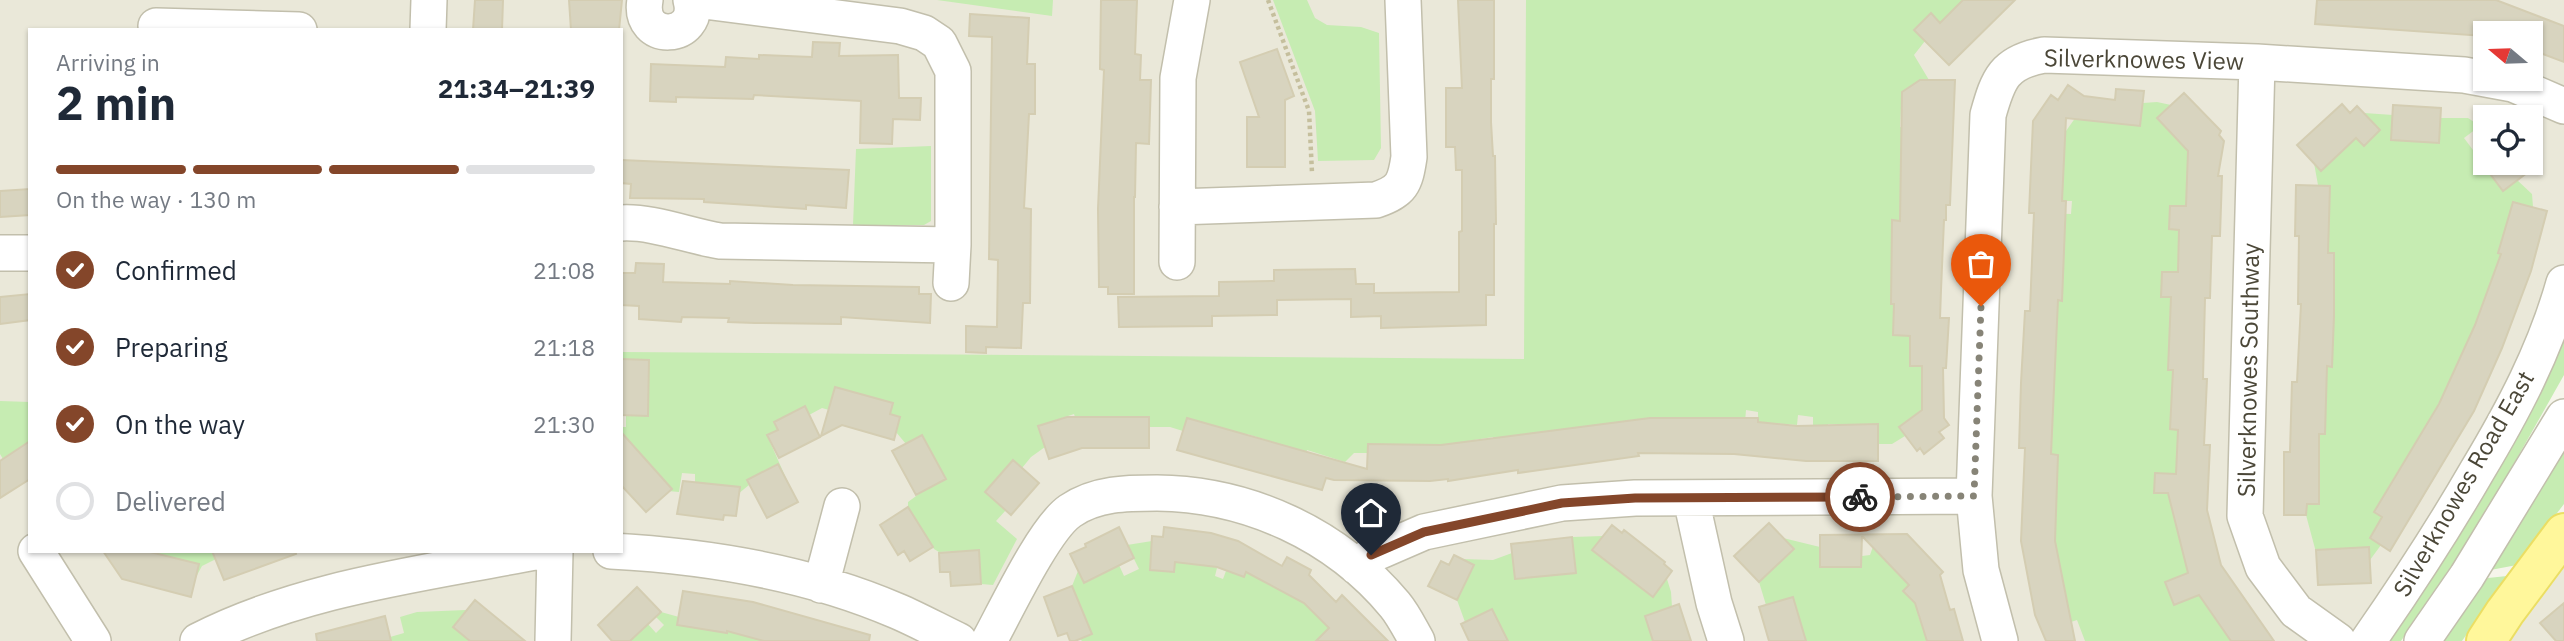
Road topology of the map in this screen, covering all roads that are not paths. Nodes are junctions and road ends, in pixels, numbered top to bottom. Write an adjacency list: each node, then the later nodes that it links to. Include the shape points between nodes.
1 (429, 0): 8 (street)
2 (645, 0): 5 (street, via 649,23 670,33 690,20)
3 (1192, 0): 11 (street, via 1178,78)
4 (1403, 0): 11 (street, via 1409,158 1406,179 1395,193 1376,200)
5 (692, 2): 13 (street, via 857,19 913,29 939,43 953,71)
6 (156, 19): 7 (street)
7 (274, 28)
8 (428, 28)
9 (2257, 62): 10 (street, Silverknowes View, via 2464,75 2513,85); 20 (street, Silverknowes View, via 2044,55 2010,66 1996,85 1988,115); 38 (street, Silverknowes Southway, via 2245,516 2263,567 2296,611)
10 (2564, 106)
11 (1177, 207): 16 (street)
12 (623, 223): 13 (street, via 652,225 720,242)
13 (953, 245): 17 (street)
14 (0, 253): 15 (street)
15 (28, 253)
16 (1177, 262)
17 (951, 283)
18 (2564, 283): 39 (street, Silverknowes Road East, via 2554,320 2516,406 2432,549)
19 (2564, 416): 40 (street, Silverknowes Road East)
20 (1974, 496): 21 (street); 37 (street, Silverknowes View, via 1981,570)
21 (1691, 499): 28 (street, via 1562,503 1522,511 1424,532 1371,555); 36 (street)
22 (842, 506): 29 (street)
23 (2564, 533): 41 (main road)
24 (623, 552): 29 (street, via 733,565)
25 (37, 553): 30 (street)
26 (529, 553): 31 (street, via 326,593 235,622)
27 (555, 553): 32 (street)
28 (1357, 567): 34 (street, via 1307,531 1253,508 1176,493 1109,495 1067,513 1047,537); 35 (street, via 1395,606)
29 (821, 585): 33 (street, via 895,610)
30 (93, 641)
31 (198, 641)
32 (553, 641)
33 (959, 641)
34 (989, 641)
35 (1417, 641)
36 (1726, 641)
37 (2000, 641)
38 (2338, 641)
39 (2368, 641)
40 (2422, 641)
41 (2486, 641)

